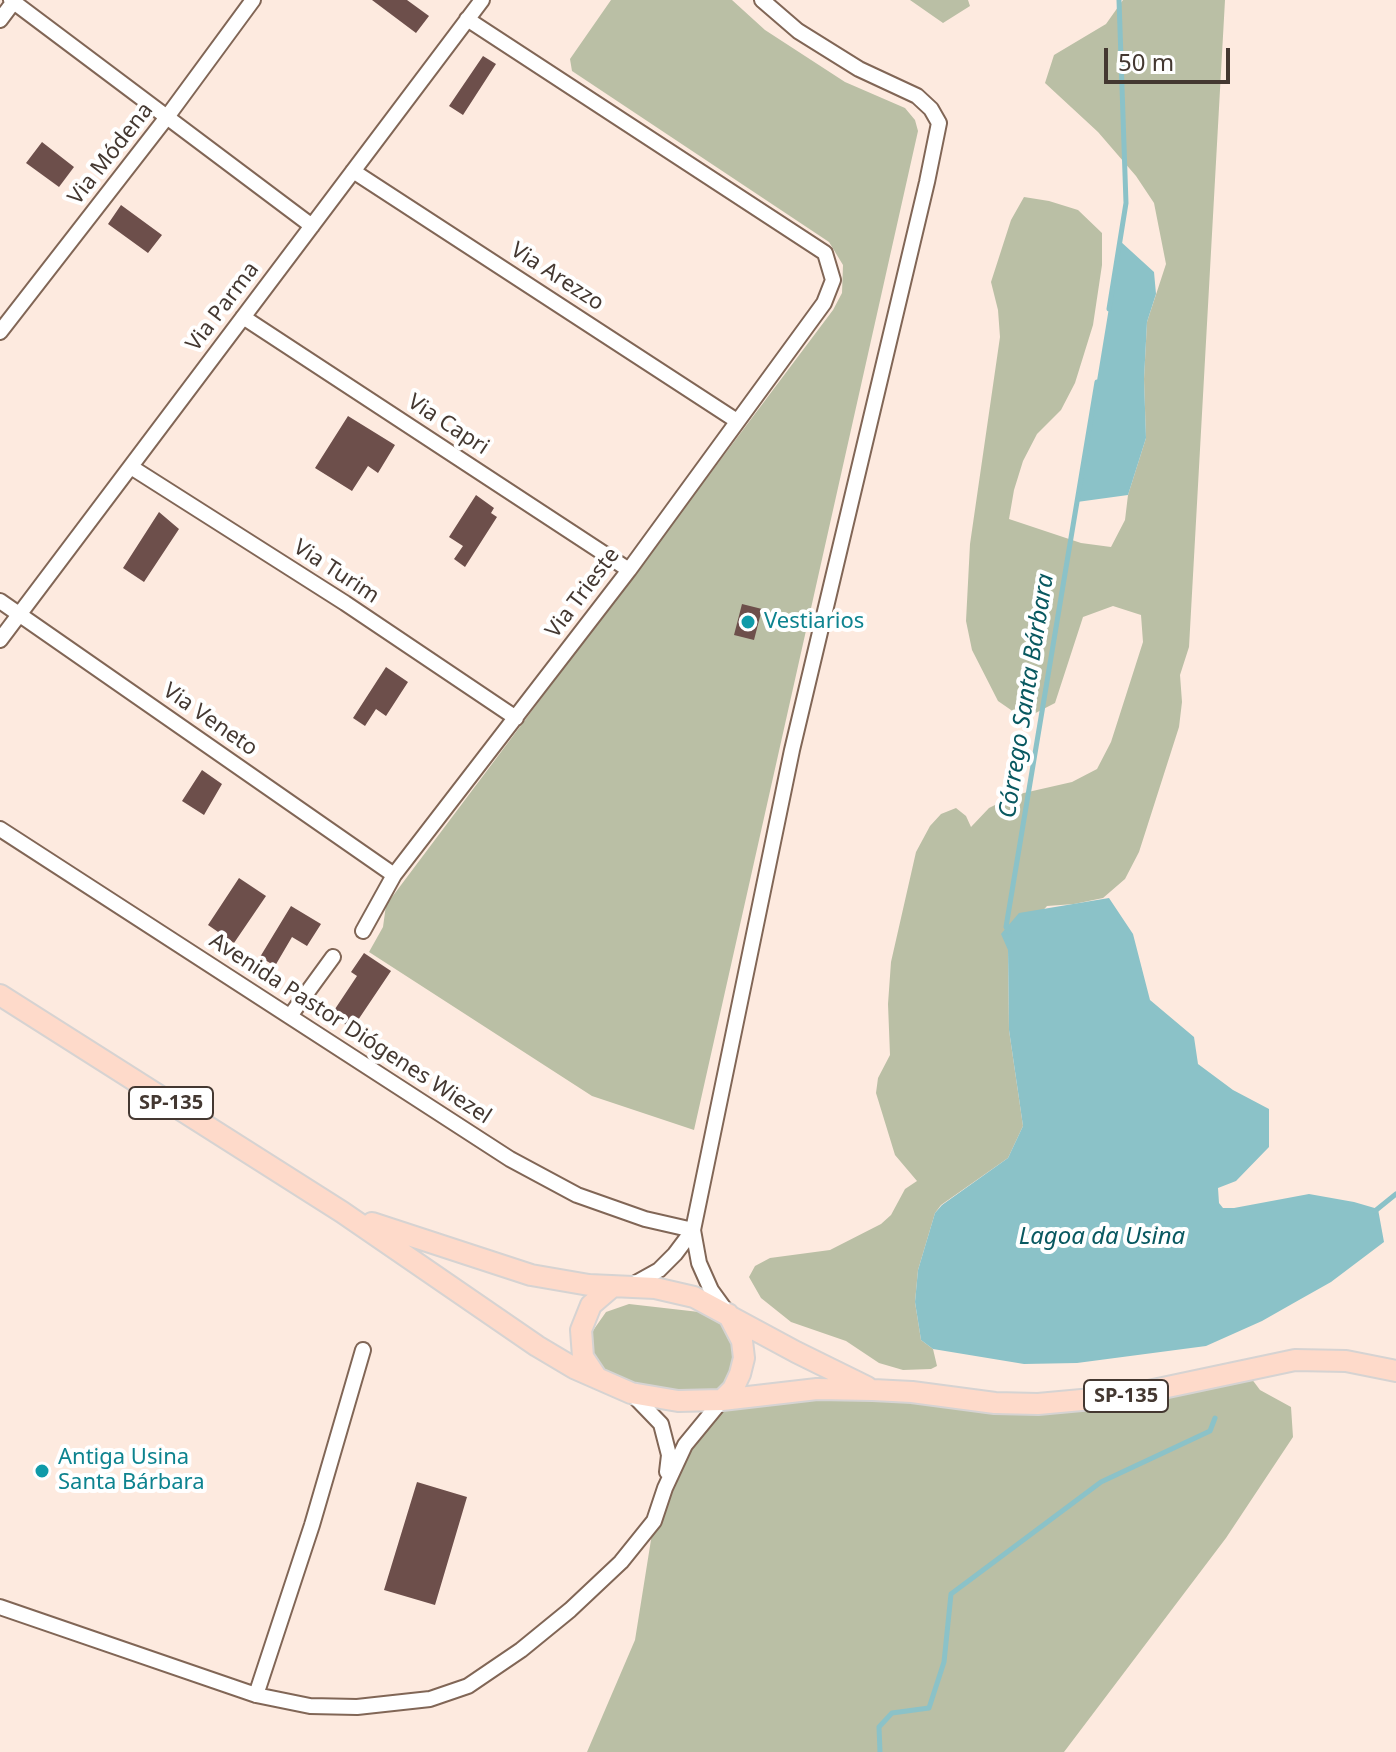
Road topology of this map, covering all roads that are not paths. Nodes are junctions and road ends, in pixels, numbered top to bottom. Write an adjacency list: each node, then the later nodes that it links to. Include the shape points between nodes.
1 (253, 0): 7 (street, Via Módena)
2 (482, 0): 5 (street, Via Parma)
3 (762, 0): 26 (street, via 810,39 917,96 939,123 792,750)
4 (13, 1): 6 (street); 7 (street)
5 (467, 19): 8 (street, Via Parma); 12 (street, Via Trieste, via 825,253 833,280 824,303)
6 (0, 20)
7 (167, 117): 9 (street); 11 (street, Via Módena)
8 (353, 171): 9 (street, Via Parma); 12 (street, Via Arezzo)
9 (312, 226): 10 (street, Via Parma)
10 (243, 317): 13 (street, Via Parma); 14 (street, Via Capri)
11 (0, 332)
12 (737, 421): 14 (street, Via Trieste)
13 (131, 467): 16 (street, Via Parma); 18 (street, Via Turim)
14 (629, 570): 18 (street, Via Trieste)
15 (0, 601): 16 (street, Via Veneto)
16 (19, 615): 17 (street, Via Parma); 20 (street, Via Veneto)
17 (0, 640)
18 (516, 718): 20 (street, Via Trieste)
19 (0, 829): 24 (street, Avenida Pastor Diógenes Wiezel)
20 (394, 875): 21 (street, Via Trieste)
21 (363, 931)
22 (333, 957): 24 (street)
23 (0, 995): 25 (main road, SP-135)
24 (290, 1016): 26 (street, Avenida Pastor Diógenes Wiezel, via 510,1159 577,1195)
25 (342, 1212): 27 (main road, SP-135, via 531,1275); 31 (main road, SP-135, via 537,1346)
26 (693, 1230): 27 (street, via 659,1270); 28 (street, via 699,1263)
27 (621, 1287): 28 (main road, SP-135, via 675,1291); 31 (main road, via 591,1305 581,1330 583,1357)
28 (728, 1314): 32 (main road, SP-135); 34 (main road, via 744,1358 733,1389)
29 (363, 1350): 37 (street)
30 (1396, 1372): 32 (main road, SP-135, via 1375,1365 1295,1360 1125,1396 1038,1404)
31 (599, 1380): 33 (main road, SP-135)
32 (873, 1390): 34 (main road, SP-135, via 817,1389)
33 (631, 1393): 34 (main road, SP-135, via 678,1401); 35 (street, via 661,1424 667,1440)
34 (722, 1400): 35 (street, via 685,1445)
35 (665, 1488): 37 (street, via 654,1521 621,1562 521,1650 468,1686 430,1699 357,1707 310,1706)
36 (0, 1607): 37 (street)
37 (256, 1695)

